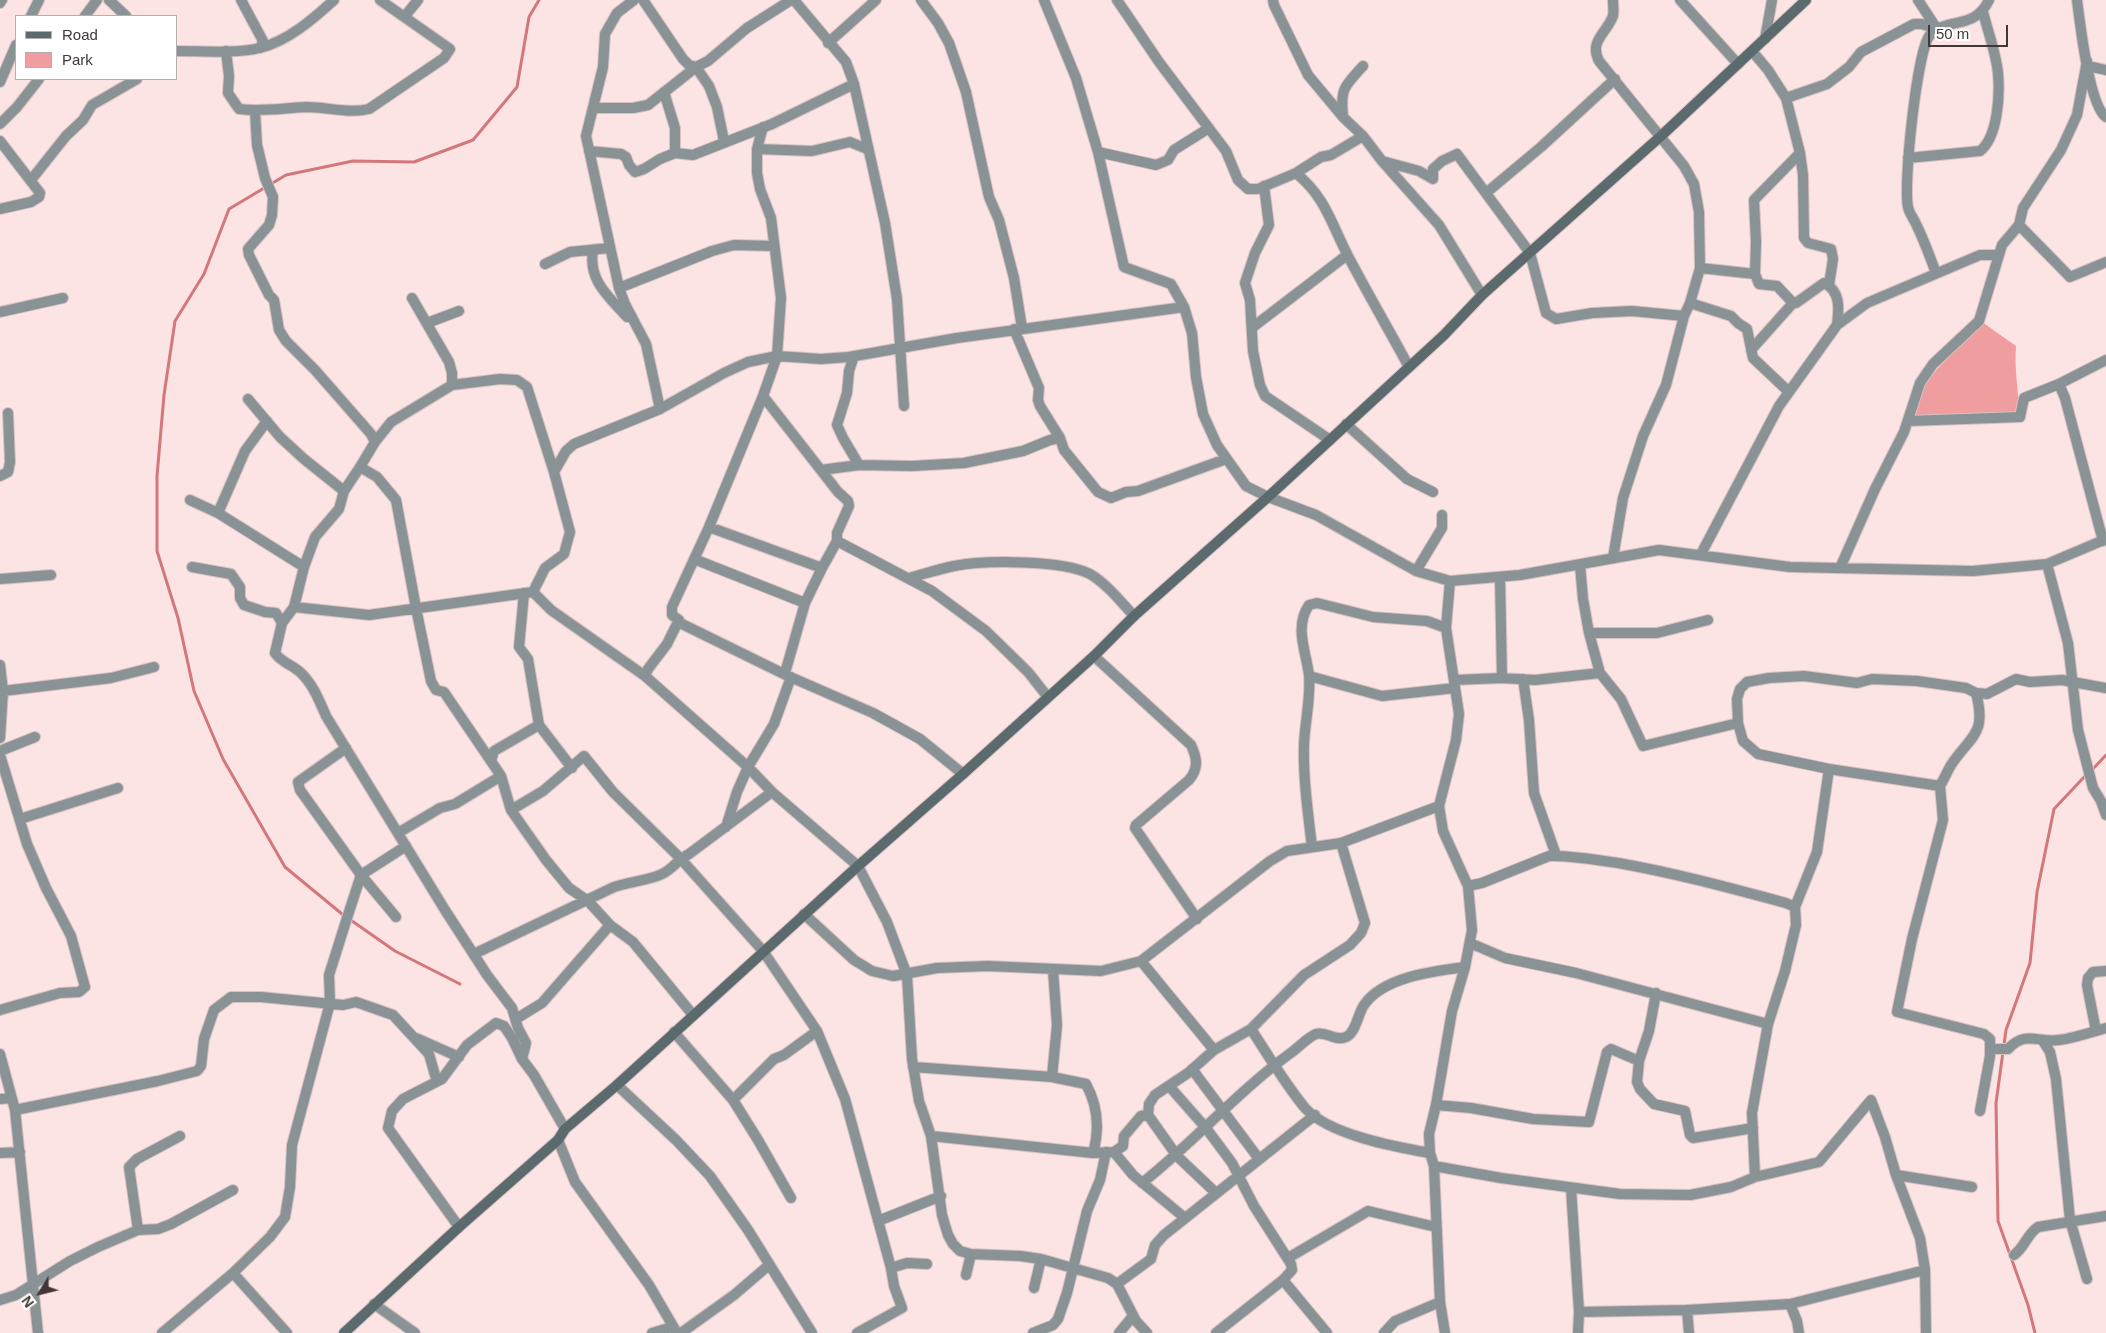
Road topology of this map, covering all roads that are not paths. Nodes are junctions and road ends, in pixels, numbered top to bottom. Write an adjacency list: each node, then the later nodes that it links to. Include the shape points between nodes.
1 (39, 0): 24 (street)
2 (97, 0): 25 (street)
3 (109, 0): 26 (street)
4 (241, 0): 32 (street, via 261,34)
5 (334, 0): 32 (street, via 315,17)
6 (380, 0): 27 (street)
7 (418, 0): 27 (street)
8 (634, 0): 49 (street, via 617,13 605,34 603,67)
9 (643, 0): 39 (street, via 683,59)
10 (793, 0): 30 (street); 39 (street, via 747,28 708,61)
11 (876, 0): 30 (street)
12 (921, 0): 100 (street, via 949,43 966,92 989,197 999,220 1014,278)
13 (1044, 0): 63 (street, via 1076,78)
14 (1117, 0): 55 (street)
15 (1273, 0): 51 (street, via 1308,74)
16 (1612, 0): 42 (street, via 1614,16 1596,46 1596,54)
17 (1680, 0): 36 (street)
18 (1772, 0): 29 (street)
19 (1806, 0): 29 (main road)
20 (1918, 0): 28 (street)
21 (1989, 0): 23 (street)
22 (2077, 0): 37 (street)
23 (1983, 12): 28 (street, via 1971,20); 66 (street, via 1998,73 1994,129 1987,146 1980,151)
24 (32, 15)
25 (86, 15)
26 (125, 15)
27 (405, 16): 50 (street, via 450,49 444,58 369,109 358,112 306,107)
28 (1937, 29): 48 (street, via 1914,24 1861,52 1849,67 1827,84); 66 (street, via 1925,42)
29 (1764, 39): 35 (main road)
30 (828, 43): 46 (street, via 846,62)
31 (15, 47): 41 (street)
32 (260, 48): 34 (street)
33 (178, 51): 34 (street)
34 (226, 51): 50 (street, via 228,93 239,110)
35 (1752, 51): 36 (main road); 48 (street)
36 (1738, 64): 57 (main road)
37 (2087, 64): 40 (street); 52 (street, via 2097,105); 73 (street, via 2077,115 2061,150 2023,208)
38 (1363, 66): 51 (street, via 1344,87 1341,99)
39 (696, 67): 47 (street); 59 (street, via 709,86 717,107)
40 (2106, 70)
41 (2, 71): 45 (street)
42 (1615, 79): 57 (street); 71 (street)
43 (37, 80): 53 (street)
44 (136, 80): 69 (street, via 92,105 83,120)
45 (0, 82)
46 (854, 84): 54 (street); 61 (street)
47 (664, 92): 49 (street, via 648,105); 64 (street, via 675,128)
48 (1786, 98): 65 (street)
49 (593, 108): 62 (street, via 586,136)
50 (255, 111): 120 (street, via 257,145 273,197 269,225 248,249 248,255 274,300 279,330 286,341)
51 (1343, 117): 56 (street)
52 (2106, 117)
53 (0, 124)
54 (763, 127): 59 (street); 60 (street)
55 (1209, 128): 63 (street, via 1174,150 1168,160 1156,165); 70 (street, via 1226,151 1238,180 1248,188)
56 (1363, 136): 67 (street); 68 (street)
57 (1661, 136): 77 (main road); 82 (street, via 1694,184 1699,212)
58 (0, 141): 69 (street)
59 (724, 141): 64 (street, via 693,155)
60 (757, 149): 61 (street, via 812,151 850,142); 74 (street, via 757,172 771,218)
61 (867, 149): 101 (street, via 885,223)
62 (589, 151): 64 (street, via 621,154 635,172); 75 (street)
63 (1098, 152): 92 (street, via 1124,267 1171,284)
64 (675, 153)
65 (1800, 153): 83 (street, via 1754,200); 85 (street, via 1804,238 1808,243 1831,248 1833,259)
66 (1908, 158): 84 (street, via 1908,208)
67 (1382, 161): 71 (street, via 1419,170 1432,179 1433,169 1457,154); 87 (street, via 1439,225)
68 (1296, 173): 70 (street); 78 (street, via 1321,200)
69 (30, 180): 72 (street, via 40,193 39,198)
70 (1264, 186): 99 (street, via 1269,225 1246,282)
71 (1486, 193): 77 (street)
72 (0, 210)
73 (2020, 225): 79 (street, via 2002,245); 80 (street, via 2070,277)
74 (774, 246): 86 (street, via 734,245 712,250); 103 (street, via 780,298)
75 (609, 248): 76 (street); 86 (street)
76 (594, 251): 81 (street, via 570,252); 98 (street, via 591,262 594,277)
77 (1530, 253): 87 (main road); 95 (street, via 1546,313 1556,319 1632,311)
78 (1348, 255): 99 (street); 106 (street)
79 (1998, 255): 84 (street, via 1980,255); 116 (street, via 1979,321 1933,364 1920,383)
80 (2106, 262)
81 (545, 264)
82 (1700, 268): 83 (street); 91 (street)
83 (1755, 274): 90 (street, via 1759,284 1777,286)
84 (1936, 274): 97 (street, via 1867,303)
85 (1828, 285): 90 (street, via 1824,283); 97 (street, via 1836,292 1839,307)
86 (619, 288): 98 (street)
87 (1482, 296): 106 (main road)
88 (63, 298): 94 (street)
89 (412, 298): 96 (street)
90 (1793, 302): 102 (street)
91 (1690, 303): 95 (street); 102 (street, via 1731,316 1747,329)
92 (1184, 306): 100 (street); 121 (street, via 1192,333 1204,414)
93 (459, 311): 96 (street)
94 (0, 312)
95 (1684, 316): 137 (street, via 1666,385 1643,436 1623,498)
96 (426, 323): 108 (street, via 449,362)
97 (1837, 326): 109 (street)
98 (636, 327): 113 (street, via 646,344)
99 (1253, 327): 119 (street, via 1253,351 1265,396)
100 (1018, 329): 101 (street); 118 (street, via 1039,388 1040,406)
101 (901, 348): 104 (street); 112 (street)
102 (1751, 350): 109 (street, via 1758,364)
103 (777, 356): 104 (street, via 821,359); 110 (street); 113 (street, via 748,362)
104 (854, 356): 122 (street, via 837,425)
105 (2106, 360): 107 (street)
106 (1409, 367): 117 (main road)
107 (2059, 384): 116 (street, via 2024,398 2020,417); 134 (street)
108 (452, 385): 120 (street, via 392,422); 125 (street, via 500,379 522,382 527,386)
109 (1789, 392): 136 (street, via 1778,406)
110 (763, 396): 124 (street); 133 (street)
111 (248, 399): 115 (street)
112 (904, 406)
113 (660, 409): 125 (street, via 574,444 566,450)
114 (8, 413): 126 (street, via 10,462 8,472)
115 (267, 421): 127 (street, via 304,459); 131 (street, via 245,451)
116 (1908, 421): 144 (street)
117 (1346, 424): 119 (main road); 128 (street, via 1407,479)
118 (1060, 438): 121 (street, via 1064,450 1098,492 1111,498); 122 (street, via 1023,451 964,463 912,466)
119 (1330, 440): 129 (main road)
120 (375, 442): 123 (street)
121 (1226, 459): 129 (street, via 1246,486)
122 (859, 464): 124 (street)
123 (360, 467): 127 (street); 156 (street, via 377,477 396,500)
124 (821, 470): 135 (street, via 848,501)
125 (554, 472): 153 (street, via 570,532 568,544 564,554 545,568)
126 (0, 476)
127 (344, 491): 142 (street, via 339,509 316,537)
128 (1433, 492)
129 (1268, 498): 145 (street, via 1316,515); 157 (main road)
130 (190, 500): 131 (street)
131 (218, 513): 142 (street)
132 (1442, 516): 145 (street, via 1442,528)
133 (709, 527): 138 (street); 143 (street)
134 (2104, 540): 140 (street)
135 (837, 542): 143 (street); 149 (street)
136 (1701, 554): 137 (street, via 1659,550); 144 (street, via 1790,567)
137 (1613, 558): 139 (street)
138 (694, 559): 154 (street); 158 (street, via 672,607 672,615)
139 (1580, 564): 148 (street); 162 (street)
140 (2047, 564): 144 (street, via 1973,571); 172 (street, via 2068,643)
141 (192, 567): 160 (street, via 231,574 240,586 244,605 276,613)
142 (304, 567): 155 (street)
143 (822, 568): 154 (street)
144 (1840, 568)
145 (1416, 570): 151 (street)
146 (930, 572): 149 (street); 152 (street); 157 (street, via 955,566 1015,562 1050,564 1089,574)
147 (51, 575): 150 (street)
148 (1500, 577): 151 (street); 170 (street)
149 (909, 578): 152 (street)
150 (0, 580)
151 (1450, 581): 161 (street)
152 (932, 591): 177 (street, via 986,631 1028,672)
153 (528, 593): 156 (street); 168 (street); 179 (street, via 519,647 528,659)
154 (805, 603): 167 (street)
155 (294, 607): 156 (street, via 370,615); 160 (street)
156 (416, 608): 189 (street, via 431,681 436,690 444,692)
157 (1134, 616): 163 (main road)
158 (679, 620): 167 (street); 168 (street)
159 (1708, 620): 162 (street, via 1657,633)
160 (282, 623): 182 (street, via 276,653 280,661 301,673 316,692 326,716)
161 (1446, 628): 169 (street, via 1427,621 1373,617 1318,603 1309,605 1301,622); 173 (street)
162 (1589, 633): 166 (street)
163 (1094, 656): 177 (main road); 213 (street, via 1191,744 1197,758 1196,772 1189,780 1135,828)
164 (0, 665): 175 (street)
165 (154, 667): 175 (street, via 111,678)
166 (1600, 674): 171 (street); 178 (street, via 1622,698 1643,746)
167 (788, 675): 185 (street, via 774,724); 188 (street, via 873,713 920,739)
168 (645, 676): 185 (street)
169 (1309, 676): 173 (street, via 1382,696); 203 (street, via 1304,745)
170 (1502, 678): 171 (street); 173 (street)
171 (1523, 679): 204 (street, via 1534,793)
172 (2073, 681): 174 (street); 176 (street, via 2030,682 2016,679 1987,694); 192 (street, via 2078,730)
173 (1454, 684): 195 (street, via 1459,714 1457,731)
174 (2106, 688)
175 (3, 691): 181 (street)
176 (1976, 693): 178 (street, via 1966,688 1917,681 1857,683 1804,676 1769,678 1747,682 1740,689); 190 (street, via 1981,711 1978,732 1952,764)
177 (1047, 696): 188 (main road)
178 (1738, 723): 187 (street, via 1743,741 1758,754)
179 (539, 725): 186 (street); 189 (street, via 494,751 491,761)
180 (35, 737): 183 (street)
181 (0, 738)
182 (346, 748): 200 (street); 207 (street, via 298,782 300,790)
183 (0, 751)
184 (0, 755): 198 (street)
185 (748, 767): 193 (street); 199 (street)
186 (572, 768): 196 (street); 205 (street, via 584,756 613,792)
187 (1829, 769): 190 (street); 210 (street, via 1817,852)
188 (963, 774): 206 (main road)
189 (501, 776): 196 (street); 200 (street)
190 (1940, 786): 236 (street, via 1943,820 1897,1012 1984,1034 1990,1039)
191 (118, 788): 198 (street)
192 (2093, 788): 194 (street); 197 (street)
193 (772, 792): 199 (street); 206 (street)
194 (2106, 795)
195 (1439, 806): 201 (street); 208 (street, via 1443,831)
196 (511, 810): 209 (street, via 546,860 570,888)
197 (2106, 814)
198 (20, 819): 225 (street, via 46,888 71,936 85,987 79,992 60,993)
199 (726, 827): 205 (street)
200 (398, 833): 202 (street)
201 (1341, 843): 203 (street); 229 (street, via 1365,923 1361,933 1350,945 1304,975)
202 (406, 846): 207 (street); 217 (street)
203 (1312, 847): 213 (street, via 1288,851 1270,861)
204 (1556, 855): 208 (street); 210 (street, via 1672,873)
205 (680, 858): 209 (street, via 664,873 614,887); 216 (street)
206 (858, 866): 211 (main road); 222 (street, via 888,922)
207 (361, 875): 212 (street); 224 (street, via 329,975)
208 (1468, 886): 215 (street)
209 (588, 901): 214 (street); 217 (street)
210 (1795, 908): 228 (street, via 1796,925)
211 (804, 914): 216 (main road); 222 (street, via 854,960 872,971 893,976)
212 (396, 917)
213 (1197, 919): 218 (street)
214 (610, 925): 226 (street, via 633,942); 227 (street, via 542,1003)
215 (1470, 943): 219 (street); 223 (street, via 1505,958)
216 (763, 951): 226 (main road); 231 (street)
217 (474, 954): 227 (street, via 512,1008)
218 (1141, 961): 220 (street, via 1101,971); 237 (street)
219 (1465, 967): 243 (street, via 1438,970 1389,984 1364,1004 1346,1037 1337,1039 1327,1034 1316,1034); 253 (street, via 1452,1011)
220 (1053, 970): 222 (street, via 980,966 937,968); 246 (street, via 1057,1025)
221 (2106, 971): 230 (street, via 2093,972 2087,984)
222 (907, 975): 244 (street)
223 (1656, 993): 228 (street); 242 (street, via 1649,1032)
224 (330, 1003): 233 (street, via 344,1005 356,1002 393,1015); 254 (street, via 231,997 214,1010 204,1040 201,1066 197,1070); 299 (street, via 292,1145 285,1217 270,1237)
225 (0, 1010)
226 (693, 1015): 232 (main road)
227 (516, 1019): 241 (street, via 526,1043)
228 (1768, 1024): 260 (street, via 1752,1113)
229 (1251, 1029): 237 (street); 243 (street)
230 (2101, 1030): 234 (street)
231 (817, 1031): 252 (street, via 774,1059); 286 (street, via 845,1099)
232 (674, 1032): 248 (main road); 252 (street)
233 (413, 1036): 240 (street); 247 (street, via 429,1054 436,1077)
234 (2059, 1040): 235 (street); 238 (street)
235 (2044, 1041): 236 (street, via 2028,1038 2014,1042 2008,1049); 238 (street)
236 (1990, 1049): 256 (street)
237 (1214, 1050): 245 (street)
238 (2050, 1052): 285 (street, via 2056,1079)
239 (0, 1054): 250 (street)
240 (459, 1057): 241 (street, via 467,1045 496,1023 504,1026); 247 (street)
241 (522, 1059): 261 (street)
242 (1639, 1061): 253 (street, via 1611,1049 1607,1052 1588,1122 1533,1119); 260 (street, via 1636,1082 1640,1089 1654,1104 1685,1111 1693,1138)
243 (1275, 1064): 255 (street); 258 (street, via 1306,1109)
244 (913, 1067): 246 (street); 263 (street)
245 (1192, 1069): 249 (street); 255 (street)
246 (1052, 1077): 268 (street, via 1086,1084 1095,1100 1098,1137)
247 (442, 1079): 287 (street, via 403,1099 392,1111 388,1128)
248 (617, 1085): 261 (main road); 295 (street, via 710,1176)
249 (1169, 1086): 257 (street, via 1155,1095 1149,1104); 259 (street)
250 (11, 1098): 251 (street); 254 (street)
251 (0, 1099)
252 (733, 1100): 282 (street)
253 (1436, 1105): 269 (street, via 1428,1134)
254 (15, 1110): 265 (street)
255 (1224, 1111): 259 (street); 271 (street)
256 (1980, 1111)
257 (1148, 1115): 266 (street, via 1141,1116 1124,1136 1123,1146); 270 (street)
258 (1316, 1115): 269 (street, via 1330,1125 1382,1144); 271 (street)
259 (1206, 1128): 270 (street); 273 (street)
260 (1754, 1128): 275 (street)
261 (565, 1129): 264 (main road)
262 (180, 1136): 289 (street, via 137,1158 129,1167)
263 (931, 1136): 268 (street); 281 (street)
264 (558, 1140): 287 (main road); 313 (street, via 575,1182 649,1284)
265 (20, 1152): 267 (street); 303 (street)
266 (1110, 1152): 268 (street); 276 (street); 297 (street, via 1087,1210)
267 (0, 1153)
268 (1093, 1153)
269 (1430, 1153): 272 (street)
270 (1177, 1156): 276 (street); 280 (street)
271 (1259, 1159): 273 (street)
272 (1434, 1166): 278 (street); 288 (street)
273 (1239, 1174): 280 (street); 292 (street, via 1254,1206)
274 (1896, 1175): 275 (street, via 1871,1100 1820,1162); 277 (street); 298 (street, via 1920,1238)
275 (1755, 1177): 278 (street, via 1731,1187 1690,1196 1620,1194)
276 (1142, 1183): 284 (street)
277 (1972, 1187)
278 (1571, 1188): 311 (street)
279 (233, 1190): 289 (street, via 170,1224 158,1229)
280 (1216, 1193): 284 (street)
281 (940, 1196): 286 (street); 290 (street, via 948,1235 960,1251)
282 (791, 1198)
283 (2106, 1216): 285 (street)
284 (1184, 1218): 304 (street, via 1159,1240 1151,1259)
285 (2070, 1220): 291 (street, via 2031,1231 2020,1251); 301 (street)
286 (878, 1221): 296 (street)
287 (459, 1227): 308 (main road)
288 (1436, 1227): 292 (street, via 1368,1211); 307 (street)
289 (138, 1230): 303 (street, via 70,1261)
290 (971, 1254): 293 (street); 300 (street)
291 (2014, 1255)
292 (1288, 1258): 302 (street, via 1292,1270)
293 (1041, 1259): 297 (street); 305 (street)
294 (927, 1264): 296 (street, via 907,1263)
295 (769, 1265): 320 (street); 321 (street)
296 (891, 1268): 322 (street, via 902,1308)
297 (1072, 1268): 304 (street, via 1108,1278); 323 (street, via 1058,1320)
298 (1924, 1270): 309 (street); 333 (street)
299 (233, 1273): 315 (street); 316 (street)
300 (966, 1276)
301 (2087, 1279)
302 (1283, 1280): 326 (street); 327 (street)
303 (33, 1284): 306 (street); 314 (street)
304 (1117, 1284): 312 (street)
305 (1034, 1288)
306 (0, 1300)
307 (1440, 1302): 328 (street, via 1395,1321); 329 (street)
308 (374, 1304): 317 (main road); 318 (street)
309 (1790, 1304): 310 (street); 332 (street)
310 (1687, 1310): 311 (street); 331 (street)
311 (1579, 1312): 330 (street)
312 (1133, 1316): 324 (street); 325 (street)
313 (674, 1330): 319 (street)
314 (38, 1333)
315 (162, 1333)
316 (287, 1333)
317 (344, 1333)
318 (415, 1333)
319 (652, 1333)
320 (682, 1333)
321 (812, 1333)
322 (856, 1333)
323 (1033, 1333)
324 (1119, 1333)
325 (1147, 1333)
326 (1216, 1333)
327 (1327, 1333)
328 (1384, 1333)
329 (1445, 1333)
330 (1578, 1333)
331 (1689, 1333)
332 (1799, 1333)
333 (1926, 1333)

